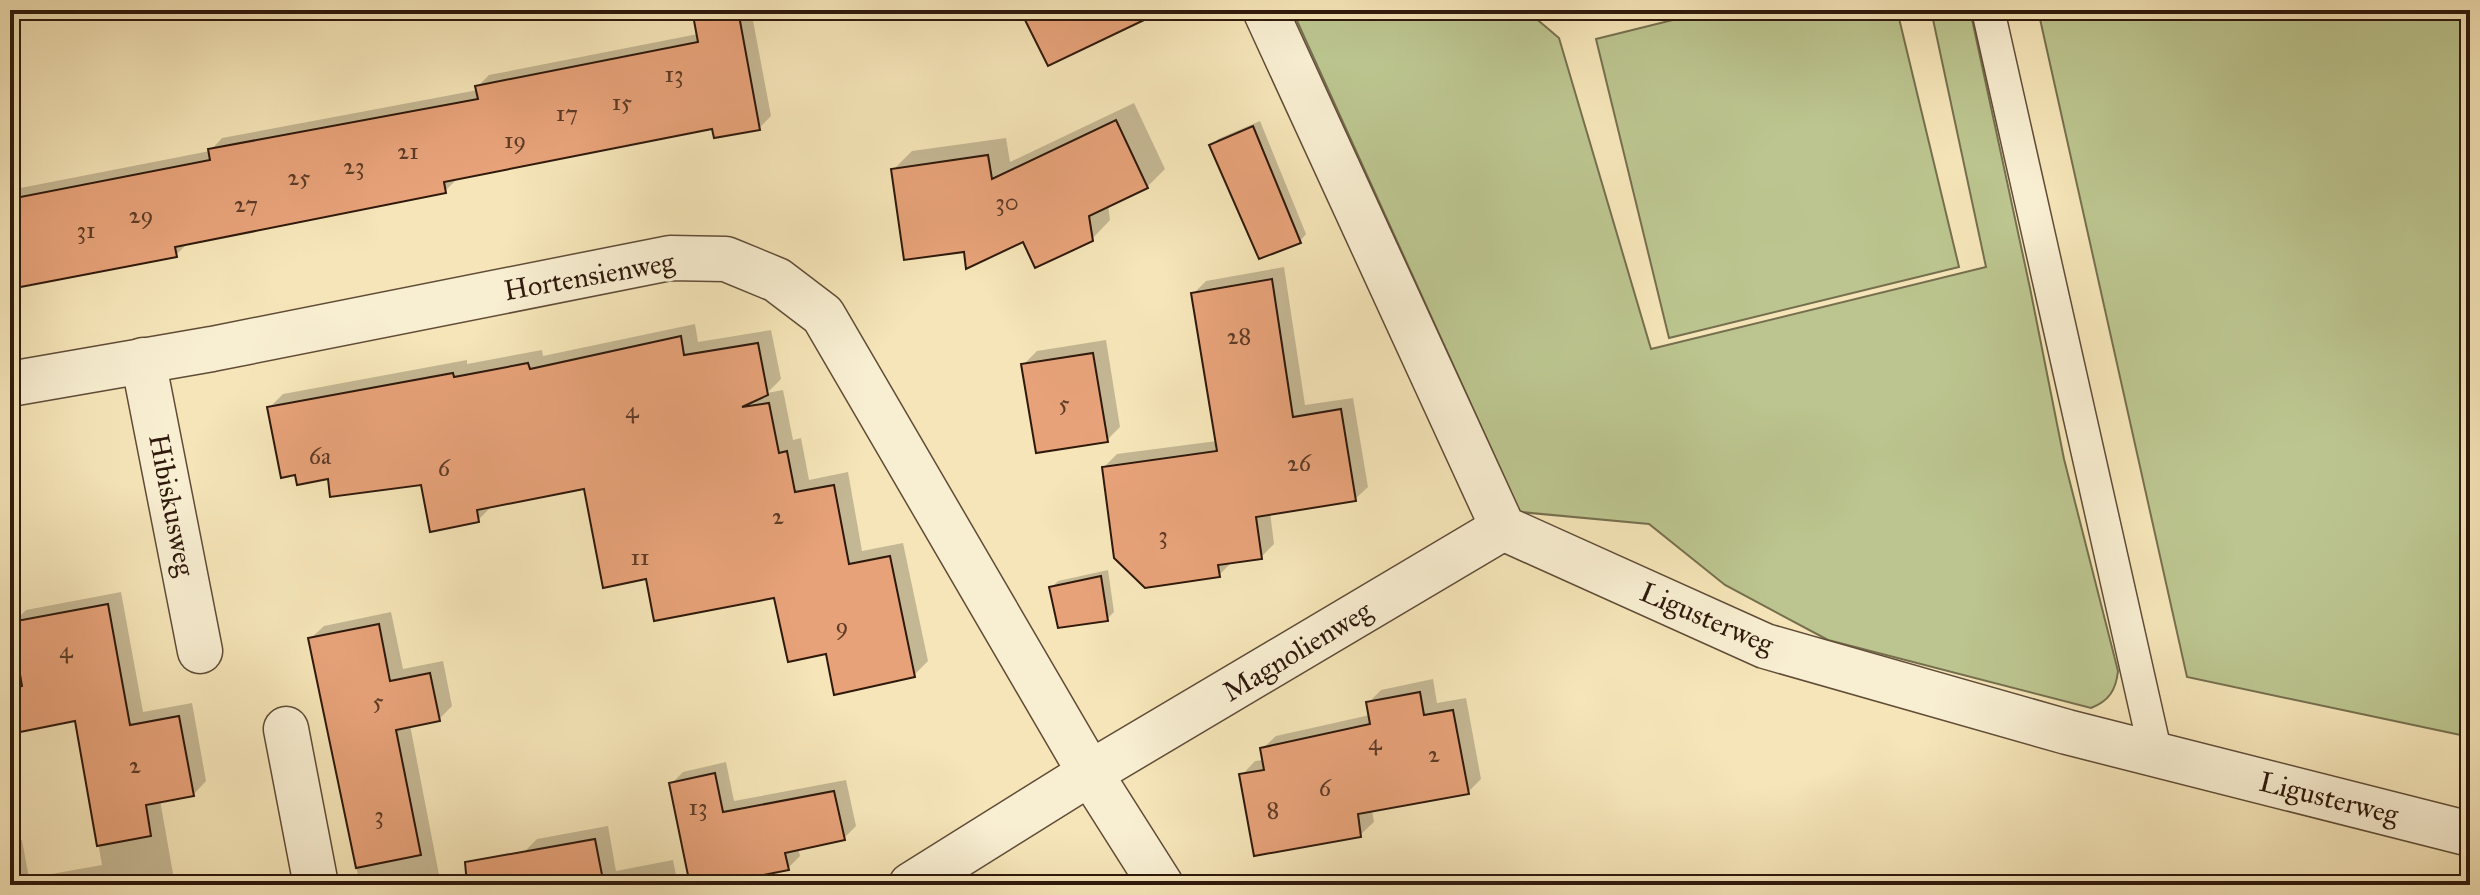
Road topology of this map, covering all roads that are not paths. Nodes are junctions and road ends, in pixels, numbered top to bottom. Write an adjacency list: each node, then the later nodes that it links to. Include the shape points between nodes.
1 (1265, 10): 5 (street)
2 (1988, 10): 8 (lane)
3 (143, 360): 4 (street, Hortensienweg); 6 (street, Hibiskusweg); 9 (street, Hortensienweg, via 670,258 726,259 777,280 823,315)
4 (10, 384)
5 (1503, 528): 8 (street, Ligusterweg, via 1765,646); 9 (street, Magnolienweg)
6 (200, 651)
7 (286, 729): 11 (street)
8 (2156, 755): 10 (street, Ligusterweg)
9 (1090, 773): 12 (street, Magnolienweg); 13 (street)
10 (2470, 834)
11 (316, 885)
12 (911, 885)
13 (1161, 885)

